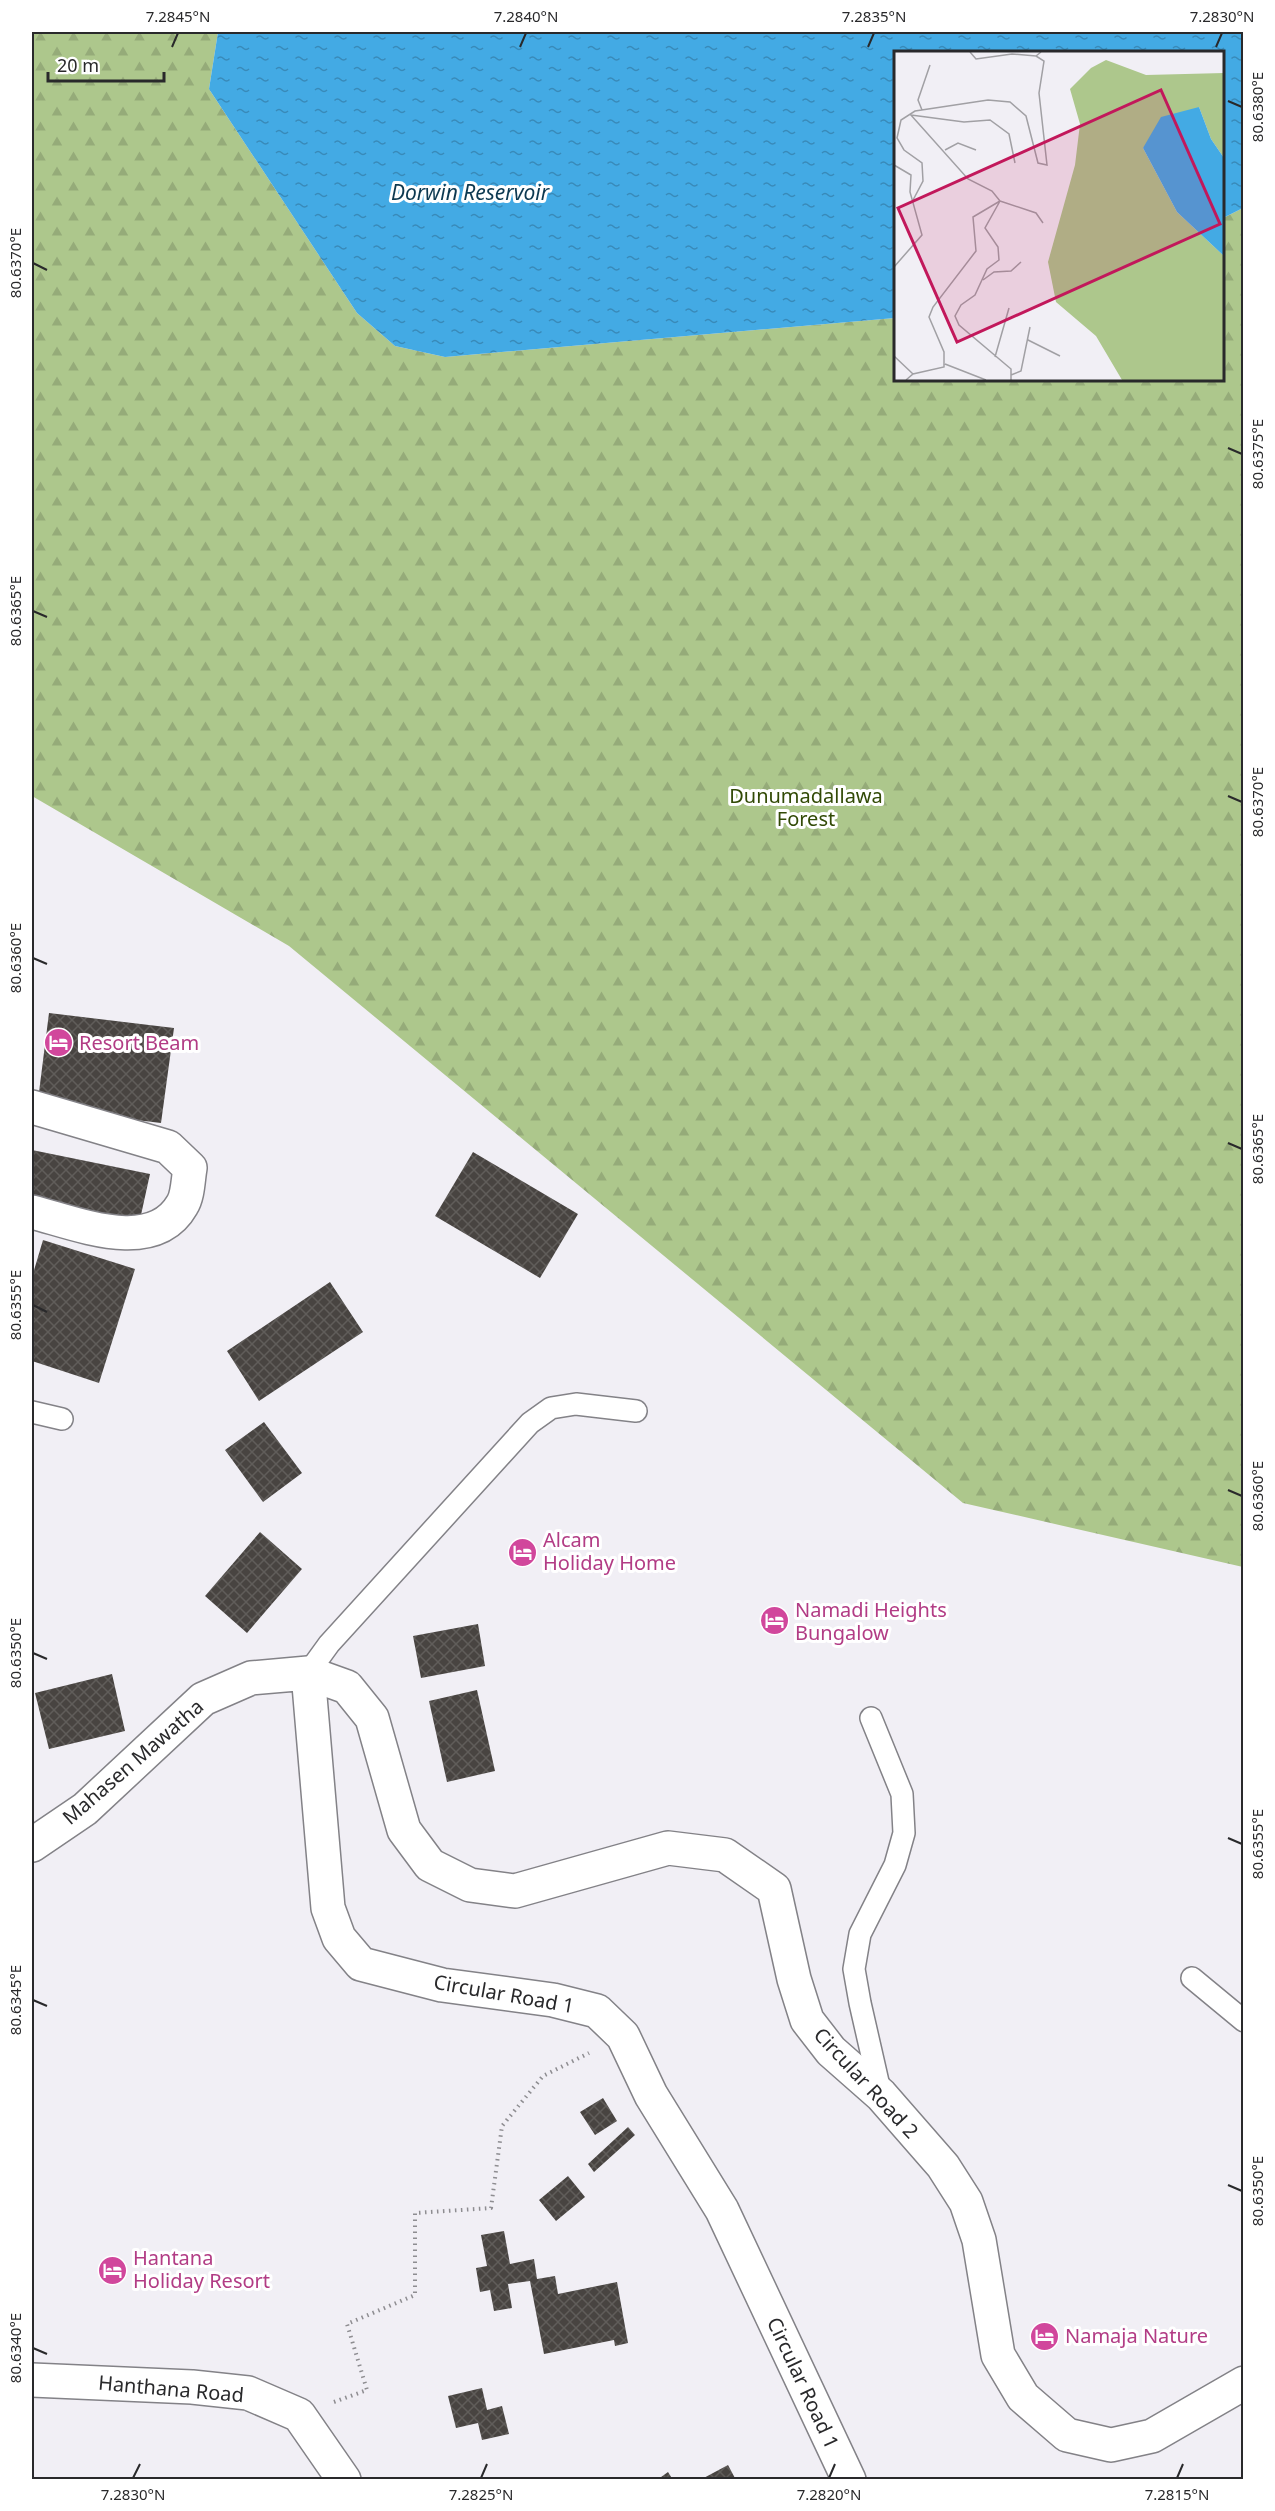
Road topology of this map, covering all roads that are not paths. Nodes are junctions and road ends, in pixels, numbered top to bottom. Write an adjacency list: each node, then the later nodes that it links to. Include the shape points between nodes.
1 (32, 1107): 2 (street, via 168,1147 190,1168 183,1204 164,1226 144,1233 123,1234)
2 (32, 1212)
3 (636, 1411): 6 (lane, via 576,1404 551,1408 530,1423 329,1644)
4 (32, 1412): 5 (lane)
5 (62, 1419)
6 (308, 1673): 8 (street, Mahasen Mawatha, via 251,1678 203,1699 85,1809); 11 (street, Circular Road 2, via 346,1687 372,1718 404,1830 430,1865 470,1885 515,1891 668,1848 725,1855 774,1889 807,2020 831,2051); 15 (street, Circular Road 1, via 328,1908 339,1938 361,1964 442,1985 553,2000 597,2011 623,2036 651,2095 722,2210)
7 (871, 1718): 11 (lane, via 902,1794 904,1833 895,1865 860,1934 854,1969)
8 (32, 1845)
9 (1192, 1978): 10 (lane)
10 (1244, 2021)
11 (881, 2095): 13 (street, Circular Road 2, via 943,2166 966,2202 979,2240 998,2355 1023,2397 1067,2435 1111,2445 1152,2436)
12 (32, 2380): 14 (street, Hanthana Road, via 192,2386 248,2393 299,2415)
13 (1244, 2383)
14 (344, 2480)
15 (849, 2480)

